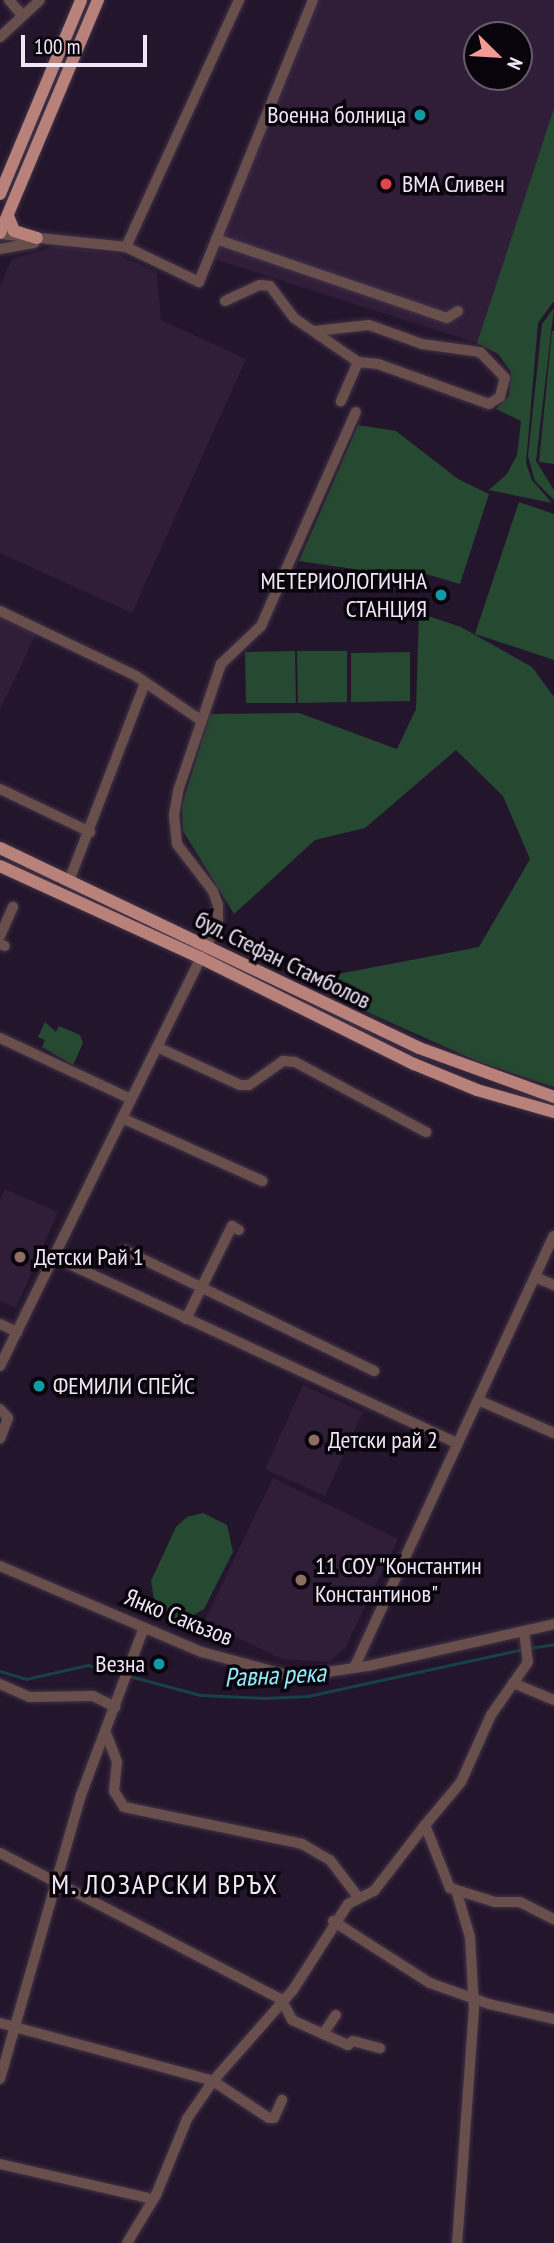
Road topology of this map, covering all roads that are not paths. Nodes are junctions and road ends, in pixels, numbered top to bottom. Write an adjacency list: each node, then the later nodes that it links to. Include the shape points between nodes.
1 (9, 0): 7 (street)
2 (40, 0): 7 (street)
3 (81, 0): 9 (main road)
4 (98, 0): 10 (main road)
5 (239, 0): 15 (street)
6 (313, 0): 13 (street)
7 (23, 16): 8 (street)
8 (0, 37)
9 (0, 194)
10 (8, 216): 11 (main road); 12 (main road, via 14,231)
11 (0, 233): 12 (street)
12 (37, 237): 14 (street)
13 (216, 239): 15 (street, via 199,282); 18 (street, via 447,318)
14 (65, 240): 15 (street); 16 (street, via 8,244)
15 (126, 247)
16 (0, 249)
17 (225, 301): 19 (street, via 260,285 270,286 294,318)
18 (458, 311)
19 (315, 331): 20 (street); 20 (street, via 369,325 422,344 480,352 505,378 500,397 489,404 378,364)
20 (358, 362): 21 (street)
21 (341, 401)
22 (356, 412): 25 (street, via 261,626 221,664)
23 (0, 611): 24 (street)
24 (145, 683): 25 (street); 27 (street)
25 (199, 719): 33 (street, via 179,788 174,830 177,844 213,891 218,905 218,920)
26 (0, 789): 27 (street)
27 (90, 832): 30 (street)
28 (0, 848): 30 (main road, бул. Стефан Стамболов)
29 (0, 866): 34 (main road, бул. Стефан Стамболов)
30 (69, 881): 33 (main road, бул. Стефан Стамболов)
31 (13, 907): 32 (street)
32 (2, 942)
33 (207, 945): 34 (main road); 37 (main road, бул. Стефан Стамболов, via 419,1048)
34 (201, 958): 36 (street); 39 (main road, бул. Стефан Стамболов, via 414,1064 477,1090)
35 (0, 1038): 38 (street)
36 (156, 1047): 38 (street); 41 (street, via 240,1085 249,1085 283,1061 295,1062)
37 (554, 1097)
38 (131, 1100): 40 (street)
39 (554, 1112)
40 (122, 1118): 42 (street); 46 (street)
41 (426, 1132)
42 (262, 1181)
43 (239, 1230): 49 (street, via 232,1226)
44 (554, 1236): 47 (street)
45 (124, 1250): 49 (street)
46 (54, 1257): 50 (street); 52 (street)
47 (535, 1277): 48 (street); 55 (street)
48 (554, 1285)
49 (202, 1288): 50 (street); 54 (street)
50 (187, 1319): 59 (street)
51 (0, 1324): 52 (street)
52 (17, 1332): 53 (street)
53 (0, 1366)
54 (374, 1371)
55 (478, 1400): 57 (street); 59 (street)
56 (0, 1409): 58 (street, via 8,1418)
57 (554, 1433)
58 (0, 1438)
59 (458, 1444): 64 (street)
60 (0, 1566): 62 (street, Янко Сакъзов)
61 (554, 1624): 63 (street, Янко Сакъзов)
62 (144, 1627): 64 (street, Янко Сакъзов, via 202,1652 275,1674 314,1676); 68 (street)
63 (525, 1636): 64 (street, Янко Сакъзов); 65 (street, via 528,1662)
64 (354, 1668)
65 (513, 1683): 67 (street); 70 (street, via 491,1715 461,1782)
66 (0, 1684): 68 (street, via 29,1697 93,1696)
67 (554, 1700)
68 (116, 1707): 69 (street)
69 (106, 1733): 72 (street, via 81,1795); 74 (street, via 117,1762 114,1791 124,1807 303,1844 330,1860)
70 (425, 1825): 73 (street, via 450,1888); 74 (street, via 387,1877)
71 (0, 1853): 72 (street)
72 (57, 1879): 78 (street); 82 (street)
73 (456, 1890): 75 (street, via 495,1902 520,1902); 77 (street, via 470,1937)
74 (359, 1898): 76 (street)
75 (554, 1919)
76 (333, 1921): 77 (street, via 430,1983); 78 (street, via 293,1990)
77 (472, 1998): 80 (street); 91 (street)
78 (281, 1999): 83 (street, via 292,2020); 86 (street)
79 (336, 2015): 83 (street)
80 (554, 2019)
81 (0, 2023): 82 (street)
82 (16, 2026): 85 (street); 86 (street)
83 (323, 2034): 84 (street, via 348,2045 352,2041)
84 (380, 2048)
85 (0, 2079)
86 (212, 2081): 87 (street, via 269,2118 274,2118); 89 (street, via 187,2119)
87 (282, 2100)
88 (0, 2164): 89 (street)
89 (153, 2199): 90 (street)
90 (127, 2243)
91 (457, 2243)

